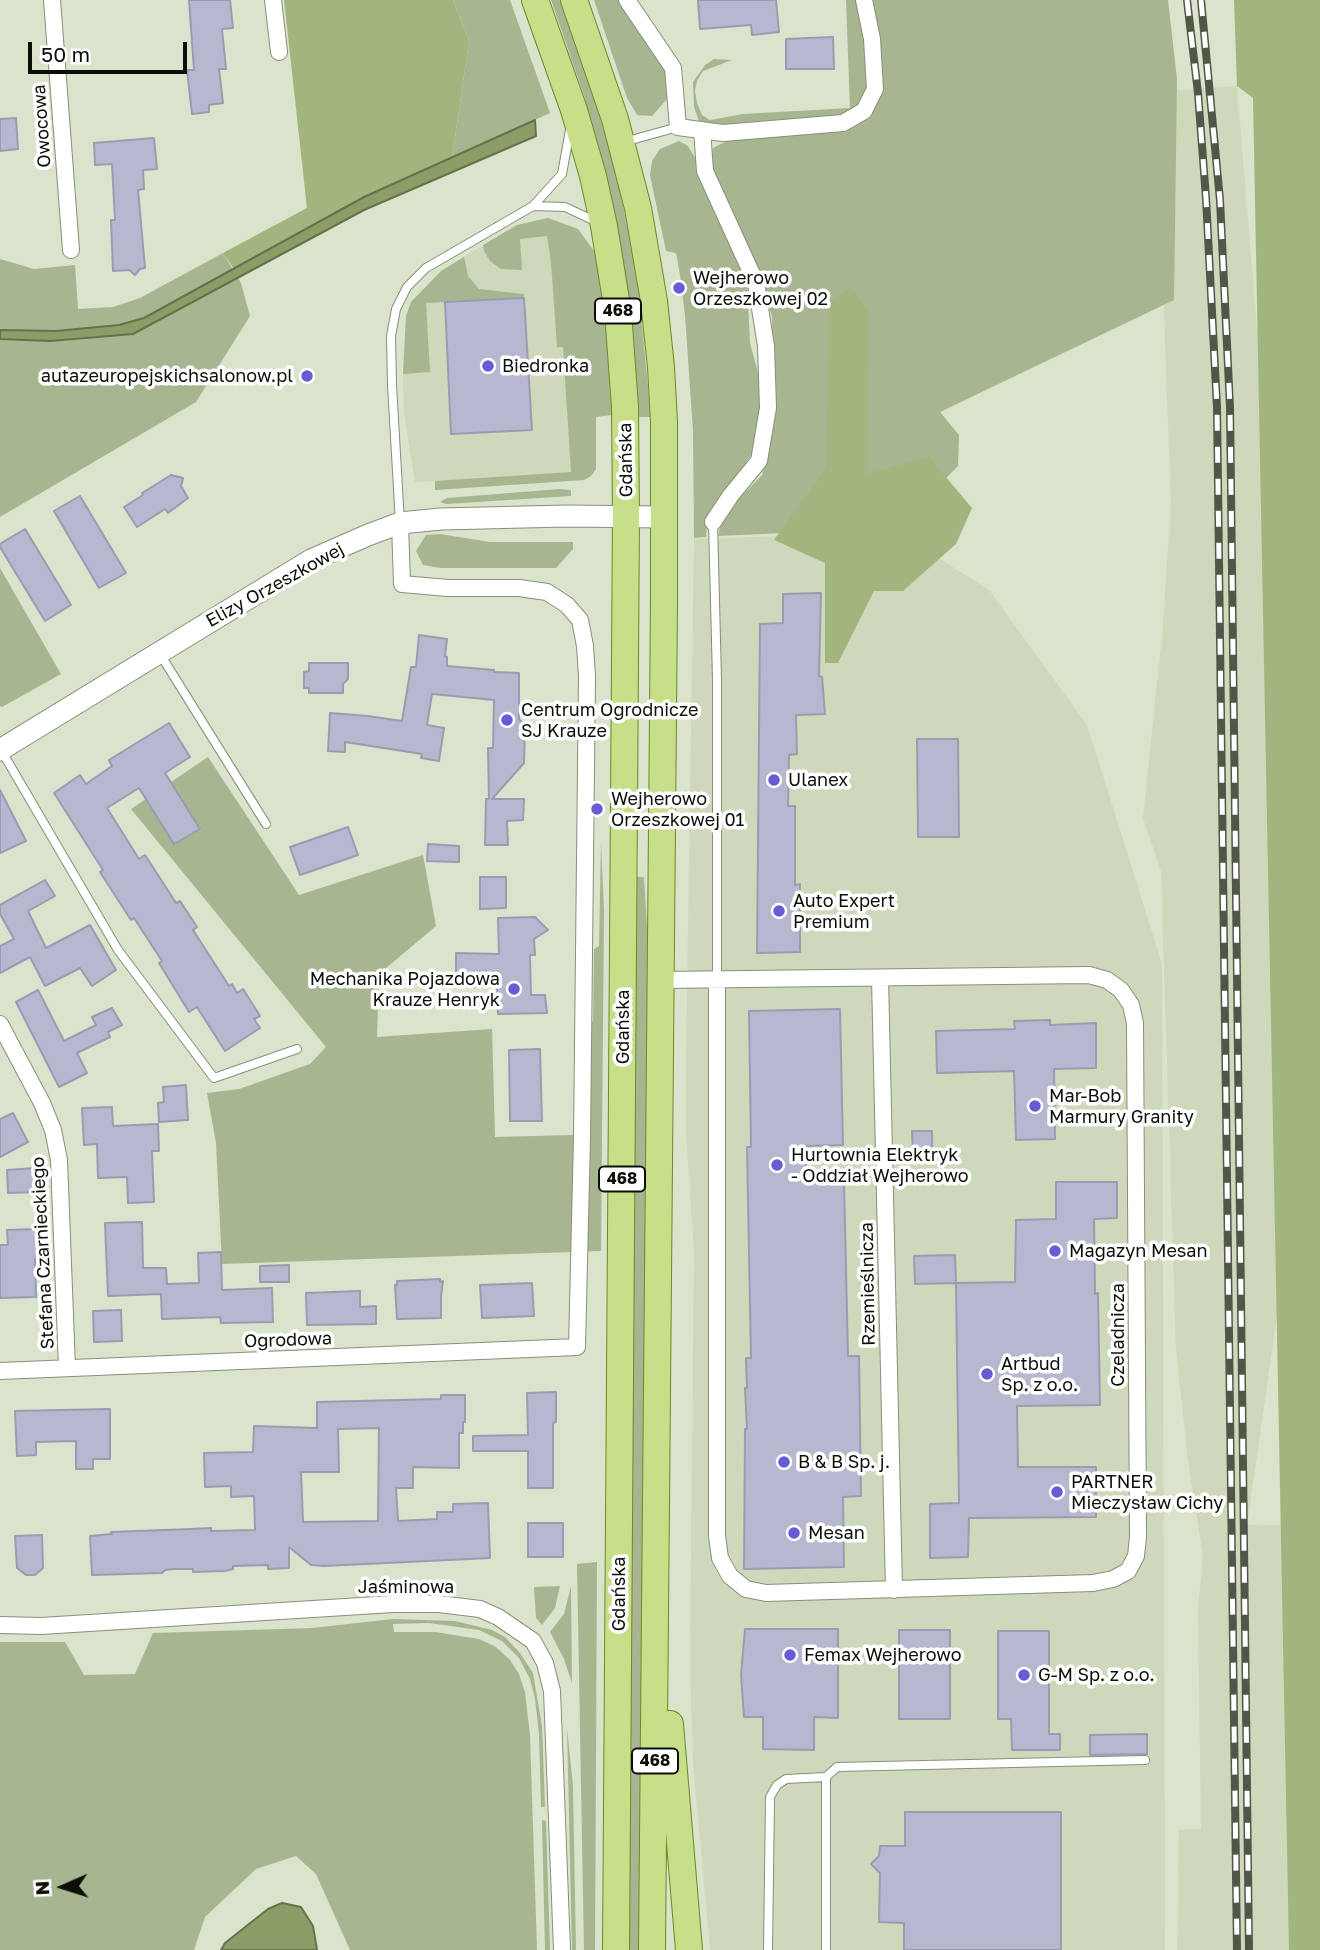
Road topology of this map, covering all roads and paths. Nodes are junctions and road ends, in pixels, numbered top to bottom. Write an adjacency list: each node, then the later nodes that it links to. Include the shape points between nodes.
1 (52, 0): 14 (street, Owocowa)
2 (273, 0): 7 (street)
3 (536, 0): 8 (main road, 468)
4 (574, 0): 11 (main road, 468)
5 (627, 0): 9 (street, via 673,68)
6 (864, 0): 10 (street, via 875,89 863,111 843,123 723,133)
7 (279, 52)
8 (574, 110): 12 (lane, via 562,174); 13 (main road, Gdańska / 468)
9 (678, 127): 10 (street); 11 (lane)
10 (702, 130): 17 (street, via 705,171 756,284 768,408 759,461)
11 (618, 131): 16 (main road, Gdańska / 468, via 638,208 654,301 661,367)
12 (533, 206): 13 (lane, via 565,207); 18 (lane, via 426,268 407,287 396,309 391,336)
13 (604, 226): 15 (main road, Gdańska / 468, via 622,359)
14 (71, 250)
15 (626, 516): 16 (street, Elizy Orzeszkowej); 18 (street, Elizy Orzeszkowej); 35 (main road, Gdańska / 468)
16 (665, 517): 23 (main road, Gdańska / 468)
17 (713, 522): 24 (lane)
18 (400, 523): 19 (street, Elizy Orzeszkowej, via 311,560); 27 (street, Ogrodowa, via 402,584 547,592 580,620 587,676 577,1347)
19 (159, 653): 20 (street, Elizy Orzeszkowej); 21 (lane)
20 (0, 750): 26 (lane, via 118,950 214,1078)
21 (266, 824)
22 (880, 978): 24 (street, Czeladnicza); 30 (street, Rzemieślnicza); 30 (street, Czeladnicza, via 1089,975 1121,990 1135,1023 1136,1556 1128,1571 1093,1583)
23 (661, 980): 24 (street, Czeladnicza); 29 (main road, Gdańska / 468)
24 (717, 980): 30 (street, Czeladnicza, via 720,1558 730,1576 746,1589 765,1593)
25 (0, 1024): 27 (street, Stefana Czarnieckiego, via 42,1103 60,1160)
26 (297, 1049)
27 (68, 1368): 28 (street, Ogrodowa)
28 (0, 1371)
29 (657, 1572): 36 (main road, Gdańska / 468); 37 (main road)
30 (894, 1590)
31 (0, 1625): 34 (street, Jaśminowa, via 393,1604 480,1609 498,1617 533,1641 552,1691)
32 (1145, 1760): 33 (lane, via 837,1767)
33 (826, 1777): 38 (lane, via 786,1779 770,1797); 39 (lane)
34 (562, 1950)
35 (616, 1950)
36 (652, 1950)
37 (689, 1950)
38 (768, 1950)
39 (826, 1950)

